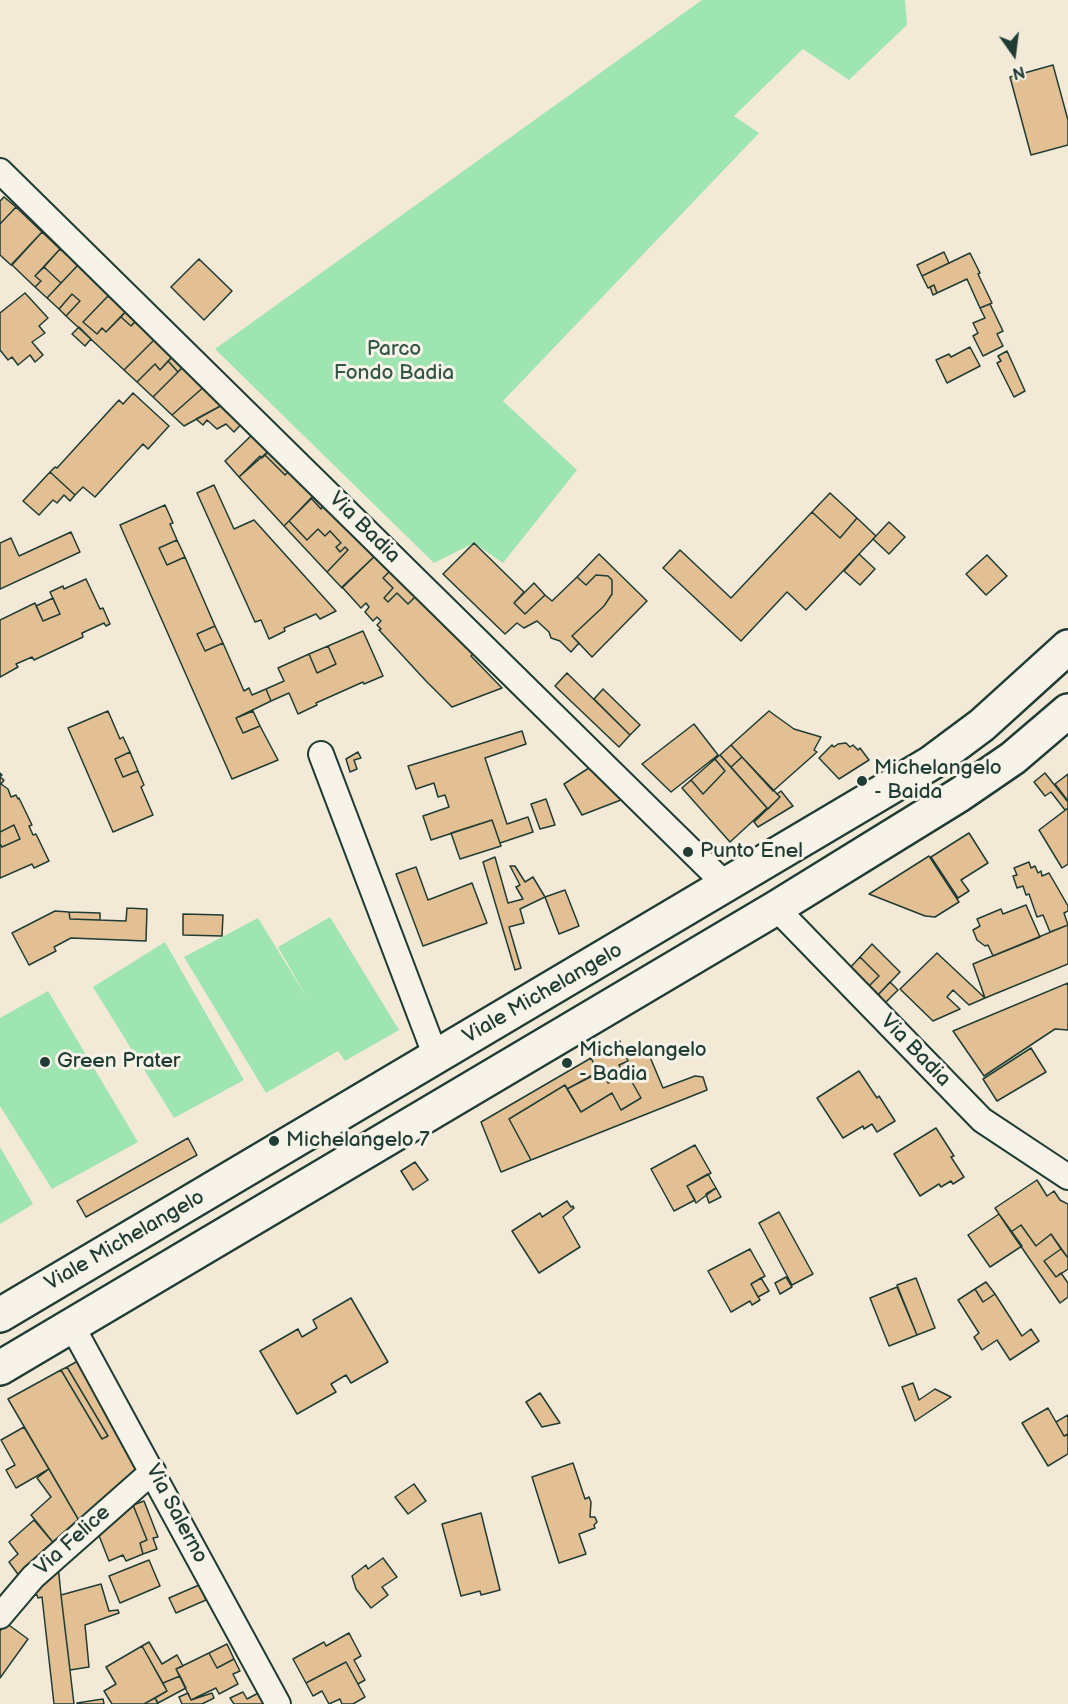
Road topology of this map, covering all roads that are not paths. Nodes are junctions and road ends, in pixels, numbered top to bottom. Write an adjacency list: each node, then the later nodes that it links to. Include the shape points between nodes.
1 (0, 171): 5 (street, Via Badia)
2 (1068, 647): 5 (street, Viale Michelangelo, via 982,725 931,763)
3 (1068, 711): 6 (street, via 1013,758 959,795)
4 (321, 754): 7 (street)
5 (727, 886): 7 (street, Viale Michelangelo)
6 (776, 908): 9 (street, Via Badia, via 982,1120); 10 (street)
7 (436, 1057): 8 (street, Viale Michelangelo)
8 (232, 1178): 10 (street); 11 (street, Viale Michelangelo)
9 (1068, 1178)
10 (257, 1217): 12 (street)
11 (0, 1315)
12 (72, 1326): 13 (street); 14 (street, Via Salerno)
13 (0, 1368)
14 (153, 1471): 15 (street, Via Felice, via 33,1577); 16 (street, Via Salerno)
15 (0, 1616)
16 (278, 1704)

